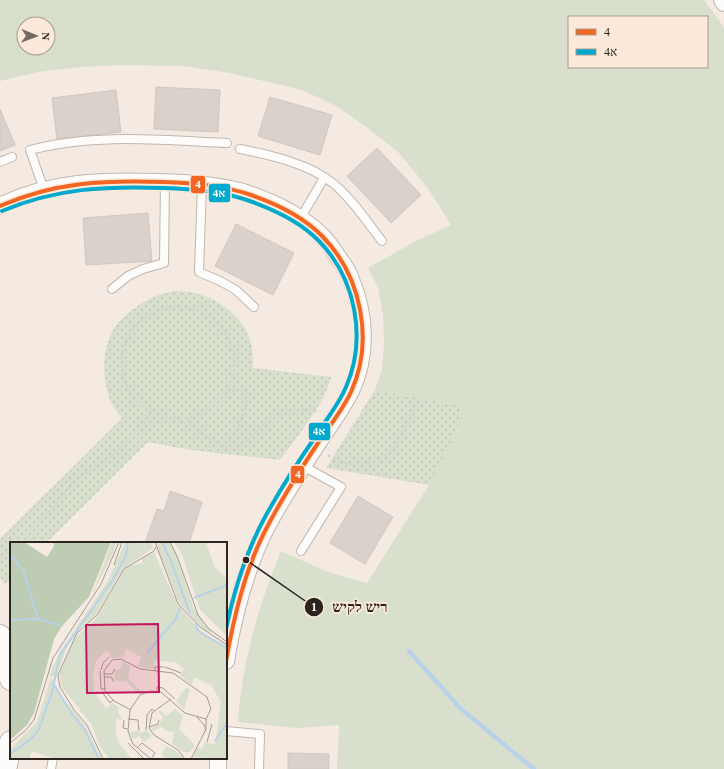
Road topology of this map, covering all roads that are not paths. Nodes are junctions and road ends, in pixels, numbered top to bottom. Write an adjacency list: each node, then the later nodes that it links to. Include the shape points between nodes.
1 (722, 0): 2 (street)
2 (724, 3)
3 (227, 143): 10 (lane, via 131,138 77,142 30,150)
4 (240, 149): 7 (lane, via 288,161)
5 (12, 157): 6 (lane)
6 (0, 162)
7 (324, 178): 12 (lane); 13 (lane, via 348,198)
8 (165, 182): 9 (street); 10 (street, via 82,182); 14 (lane, via 164,263 128,276)
9 (202, 184): 12 (street, via 260,197); 15 (lane, via 199,272 236,290)
10 (44, 190): 11 (street, via 21,196)
11 (0, 206)
12 (300, 219): 16 (street, via 321,235 350,276 362,317 363,336 359,370 351,391)
13 (382, 241)
14 (112, 289)
15 (254, 307)
16 (303, 466): 17 (lane, via 341,487); 19 (street, via 257,548 235,617)
17 (301, 551)
18 (0, 636): 20 (street)
19 (227, 656)
20 (10, 674)
21 (227, 731): 26 (lane, via 260,734)
22 (10, 747): 24 (street)
23 (53, 759): 25 (lane)
24 (5, 769)
25 (51, 769)
26 (259, 769)

